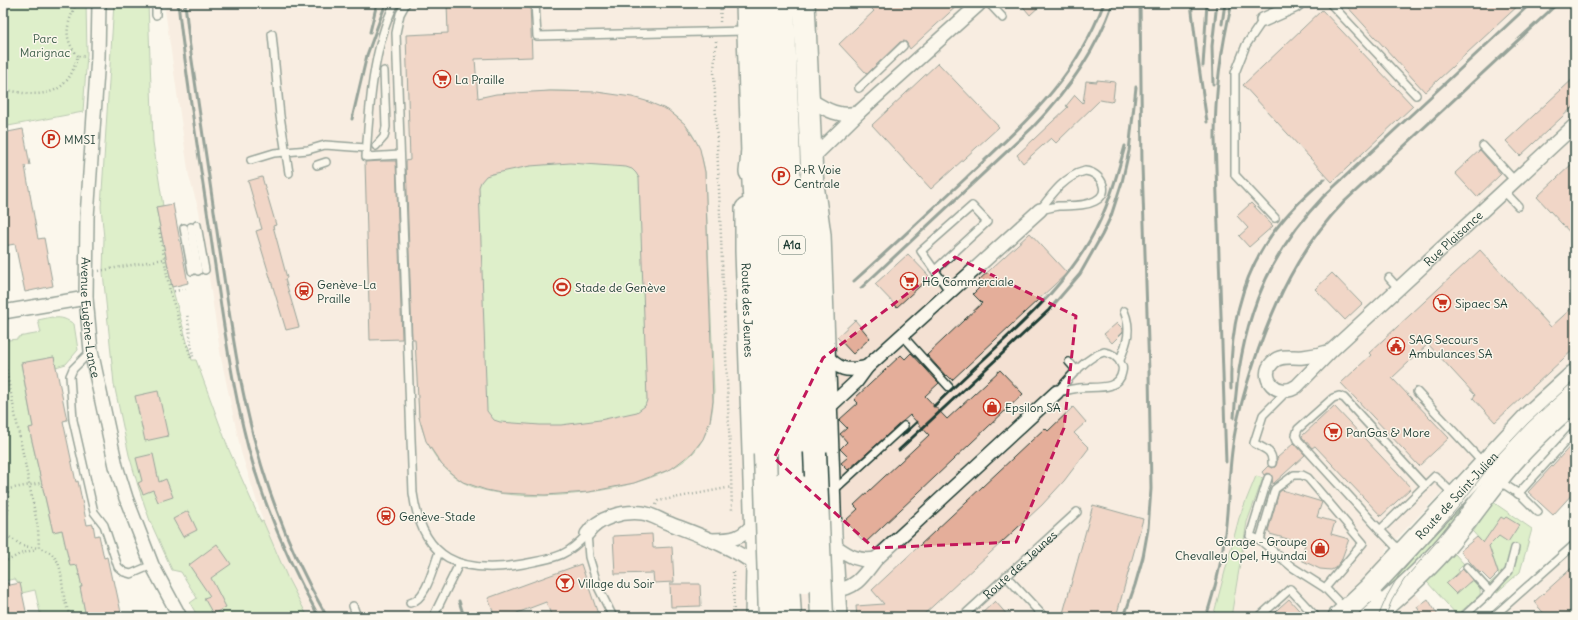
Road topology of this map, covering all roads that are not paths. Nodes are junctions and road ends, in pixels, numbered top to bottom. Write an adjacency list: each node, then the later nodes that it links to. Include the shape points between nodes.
1 (99, 3): 49 (street, Avenue Eugène-Lance, via 98,57 87,217)
2 (156, 3): 13 (lane)
3 (395, 3): 20 (lane, via 386,23)
4 (406, 3): 19 (lane, via 397,23)
5 (535, 3): 16 (lane, via 537,36)
6 (747, 3): 16 (main road, Route des Jeunes)
7 (765, 3): 111 (highway, A1a, bridge, via 782,484)
8 (783, 3): 112 (highway, A1a, bridge, via 801,487)
9 (804, 3): 24 (main road)
10 (1298, 3): 15 (street)
11 (1330, 3): 23 (lane)
12 (982, 4): 14 (lane); 25 (street)
13 (156, 15)
14 (1003, 18)
15 (1263, 20): 42 (lane, via 1246,46 1236,73 1236,175)
16 (748, 30): 31 (main road, Route des Jeunes)
17 (272, 34): 30 (lane)
18 (902, 46): 22 (lane)
19 (398, 70): 21 (lane); 32 (lane)
20 (376, 71): 21 (lane); 29 (lane)
21 (384, 71): 27 (lane, via 386,127 384,138)
22 (859, 88)
23 (1416, 95)
24 (809, 99): 25 (street, via 833,113); 36 (main road)
25 (859, 112): 36 (street)
26 (1575, 125): 38 (street, Rue Plaisance)
27 (376, 146)
28 (1484, 146): 38 (lane)
29 (366, 148): 30 (lane, via 329,145); 32 (lane, via 366,157)
30 (286, 152): 33 (lane); 37 (lane)
31 (752, 154): 79 (main road, Route des Jeunes, via 745,227); 110 (highway, bridge)
32 (400, 155): 87 (lane, via 413,493 420,524)
33 (251, 160)
34 (326, 162): 35 (lane)
35 (317, 164)
36 (812, 168): 55 (main road, via 820,235); 113 (highway, bridge, via 808,235)
37 (289, 172)
38 (1516, 181): 39 (street, Rue Plaisance)
39 (1504, 191): 40 (lane); 47 (street, Rue Plaisance)
40 (1518, 206)
41 (1040, 210): 41 (lane, via 1070,173 1085,171 1096,174 1102,182 1101,196 1094,202 1082,206 1058,206); 48 (street)
42 (1275, 218)
43 (191, 227): 45 (lane)
44 (935, 270): 44 (lane, via 922,251 972,206 987,222); 48 (lane)
45 (198, 271)
46 (1389, 278): 47 (lane)
47 (1399, 289): 54 (street, Rue Plaisance)
48 (950, 292): 52 (street)
49 (86, 298): 51 (street); 53 (street, Avenue Eugène-Lance)
50 (1124, 311): 56 (lane, via 1129,322 1128,340)
51 (3, 312)
52 (902, 335): 58 (street); 61 (lane)
53 (91, 351): 91 (street, Avenue Eugène-Lance, via 116,466); 91 (lane, via 73,369 70,376 73,420 94,512 104,525 118,567 131,574)
54 (1331, 351): 62 (street, Rue Plaisance, via 1297,386); 62 (street, via 1302,357 1283,357 1274,361 1268,370 1269,381 1277,389)
55 (825, 354): 58 (street, via 843,369); 66 (main road)
56 (1120, 360): 59 (lane, via 1104,352 1097,354); 63 (lane, via 1123,368 1122,377 1116,383)
57 (1069, 362): 59 (lane)
58 (867, 367): 66 (street, via 856,382)
59 (1076, 371): 63 (lane)
60 (1575, 375): 70 (main road, Route de Saint-Julien, via 1530,415)
61 (949, 387)
62 (1287, 390): 69 (lane, via 1263,415 1254,443 1270,452)
63 (1057, 392): 89 (street)
64 (1417, 392): 70 (lane)
65 (1571, 407): 72 (main road, Route de Saint-Julien, via 1535,437)
66 (827, 409): 74 (main road)
67 (904, 426): 74 (lane)
68 (1575, 431): 75 (lane)
69 (1272, 463)
70 (1484, 464): 76 (main road, Route de Saint-Julien)
71 (1268, 478): 83 (lane, via 1250,536)
72 (1497, 480): 75 (lane); 103 (main road, Route de Saint-Julien, via 1435,558)
73 (1424, 486): 76 (lane, via 1435,476); 80 (lane); 80 (lane, via 1344,398 1333,398 1298,429 1298,440)
74 (830, 494): 84 (main road)
75 (1518, 494): 78 (lane)
76 (1455, 495): 88 (main road, Route de Saint-Julien)
77 (1077, 512): 94 (lane, Route des Jeunes)
78 (1538, 512)
79 (756, 522): 82 (street, via 748,532 737,538); 92 (main road, Route des Jeunes)
80 (1380, 530): 88 (lane)
81 (587, 534): 82 (street, via 592,527 615,516 636,513 651,516); 90 (lane, via 577,546 556,558 500,568); 108 (lane, via 589,557 598,587)
82 (711, 540): 92 (street)
83 (1260, 540): 95 (lane, via 1292,567); 95 (lane, via 1275,490 1294,475 1308,478 1363,543)
84 (832, 544): 89 (street, via 853,558); 97 (main road)
85 (1575, 544): 119 (lane)
86 (1515, 548): 98 (lane, via 1509,571)
87 (439, 552): 90 (lane); 100 (lane, via 425,590 416,601)
88 (1402, 553): 96 (main road, Route de Saint-Julien)
89 (876, 559): 97 (street, via 855,584 846,589)
90 (459, 564): 107 (lane)
91 (152, 566): 104 (street, Avenue Eugène-Lance)
92 (757, 566): 99 (main road, Route des Jeunes)
93 (1467, 567): 98 (lane)
94 (1006, 576): 115 (lane, Route des Jeunes); 116 (lane)
95 (1325, 588): 102 (lane)
96 (1369, 589): 102 (main road, Route de Saint-Julien); 103 (street)
97 (835, 590): 99 (main road); 114 (main road)
98 (1490, 592): 118 (lane)
99 (757, 594): 109 (main road, Route des Jeunes)
100 (410, 603)
101 (353, 606): 106 (lane)
102 (1342, 614)
103 (1382, 614)
104 (175, 615)
105 (1313, 616): 117 (lane, via 1290,589)
106 (357, 617)
107 (435, 617)
108 (613, 617)
109 (756, 617)
110 (770, 617)
111 (790, 617)
112 (803, 617)
113 (822, 617)
114 (836, 617)
115 (962, 617)
116 (1044, 617)
117 (1259, 617)
118 (1463, 617)
119 (1493, 617)

